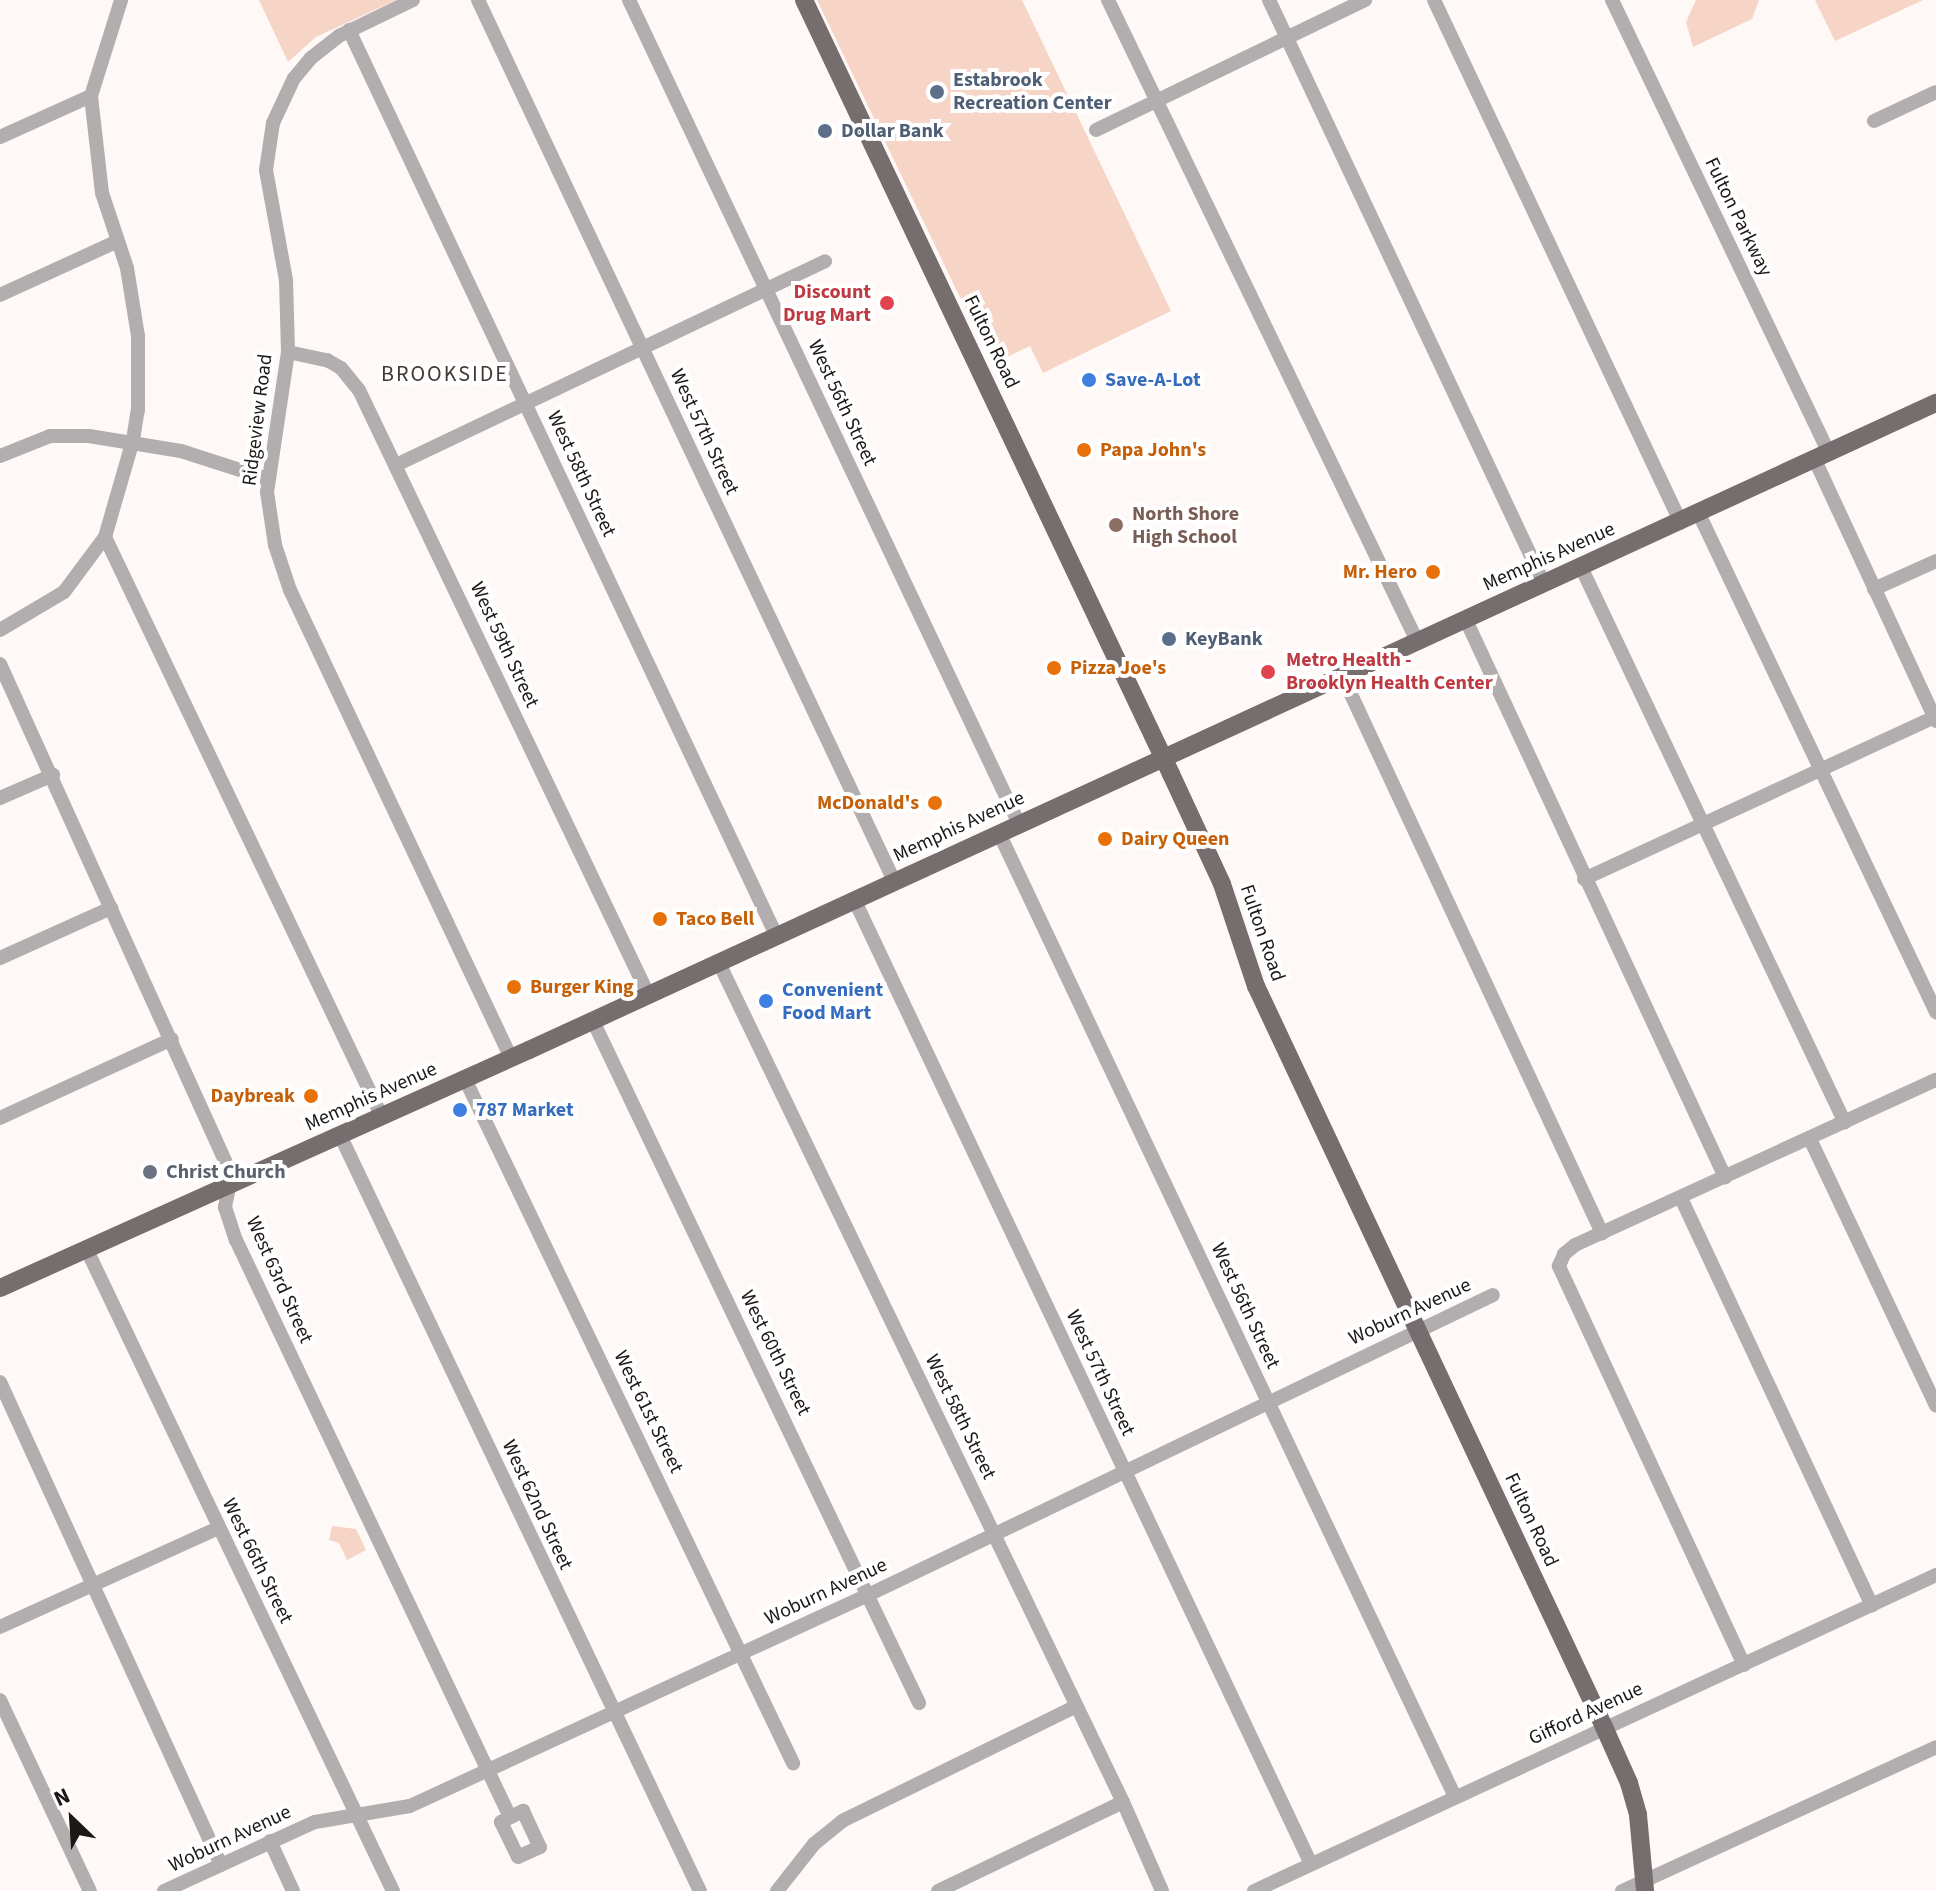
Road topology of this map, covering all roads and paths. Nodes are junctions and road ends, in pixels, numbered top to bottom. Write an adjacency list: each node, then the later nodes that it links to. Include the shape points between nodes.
1 (121, 0): 14 (street)
2 (413, 0): 11 (street, Ridgeview Road)
3 (478, 0): 23 (street, West 57th Street)
4 (629, 0): 21 (street, West 56th Street)
5 (804, 0): 45 (main road, Fulton Road)
6 (1108, 0): 15 (street)
7 (1269, 0): 12 (street)
8 (1365, 0): 12 (street)
9 (1434, 0): 33 (street)
10 (1612, 0): 28 (street, Fulton Parkway)
11 (349, 30): 24 (street, Ridgeview Road, via 294,78 267,145 270,200 286,280); 26 (street, West 58th Street)
12 (1288, 38): 15 (street); 37 (street)
13 (1936, 92): 16 (street)
14 (91, 96): 18 (street); 19 (street, via 102,193)
15 (1157, 102): 17 (street); 41 (street)
16 (1874, 121)
17 (1096, 130)
18 (0, 137)
19 (116, 242): 22 (street); 27 (street, via 127,268 138,336)
20 (825, 261): 21 (street)
21 (767, 290): 23 (street); 49 (street, West 56th Street)
22 (0, 295)
23 (643, 349): 26 (street); 53 (street, West 57th Street)
24 (288, 352): 30 (street, West 59th Street, via 313,355 341,368 359,390); 31 (street, Ridgeview Road)
25 (1936, 403): 28 (main road, Memphis Avenue)
26 (526, 404): 30 (street); 56 (street, West 58th Street)
27 (133, 440): 29 (street, via 50,436); 31 (street); 34 (street)
28 (1821, 455): 32 (main road, Memphis Avenue); 38 (street, Fulton Parkway)
29 (0, 456)
30 (396, 465): 59 (street, West 59th Street)
31 (268, 479): 63 (street, Ridgeview Road, via 275,545 290,590)
32 (1699, 514): 33 (main road, Memphis Avenue); 46 (street)
33 (1681, 523): 36 (main road, Memphis Avenue)
34 (105, 537): 40 (street, via 64,592); 66 (street)
35 (1936, 561): 38 (street)
36 (1581, 567): 37 (main road, Memphis Avenue); 50 (street)
37 (1544, 584): 39 (main road, Memphis Avenue)
38 (1874, 589): 44 (street, Fulton Parkway)
39 (1465, 618): 41 (main road, Memphis Avenue); 52 (street)
40 (0, 630)
41 (1417, 641): 43 (main road, Memphis Avenue)
42 (0, 664): 47 (street, West 63rd Street)
43 (1342, 675): 45 (main road, Memphis Avenue); 74 (street)
44 (1935, 718): 46 (street)
45 (1164, 758): 49 (main road, Memphis Avenue); 78 (main road, Fulton Road, via 1222,884 1256,986)
46 (1820, 769): 50 (street); 60 (street)
47 (53, 775): 48 (street); 55 (street, West 63rd Street)
48 (0, 798)
49 (1019, 824): 51 (main road, Memphis Avenue)
50 (1704, 824): 52 (street); 68 (street)
51 (999, 833): 53 (main road, Memphis Avenue); 80 (street, West 56th Street)
52 (1584, 879): 71 (street)
53 (894, 881): 54 (main road, Memphis Avenue)
54 (854, 899): 56 (main road, Memphis Avenue); 82 (street, West 57th Street)
55 (111, 908): 57 (street); 62 (street, West 63rd Street)
56 (776, 935): 58 (main road, Memphis Avenue)
57 (0, 958)
58 (718, 961): 59 (main road, Memphis Avenue); 84 (street, West 58th Street)
59 (648, 994): 61 (main road, Memphis Avenue)
60 (1936, 1012)
61 (593, 1021): 63 (main road, Memphis Avenue); 87 (street, West 60th Street)
62 (172, 1039): 67 (street); 72 (street, West 63rd Street)
63 (511, 1058): 64 (main road, Memphis Avenue)
64 (465, 1079): 66 (main road, Memphis Avenue); 90 (street, West 61st Street)
65 (1936, 1080): 68 (street)
66 (382, 1117): 69 (main road, Memphis Avenue)
67 (0, 1118)
68 (1845, 1123): 70 (street)
69 (340, 1135): 72 (main road, Memphis Avenue); 95 (street, West 62nd Street)
70 (1810, 1139): 71 (street); 81 (street)
71 (1725, 1177): 73 (street)
72 (230, 1183): 75 (main road, Memphis Avenue); 99 (street, West 63rd Street, via 225,1207 236,1240)
73 (1681, 1198): 74 (street); 88 (street)
74 (1602, 1233): 91 (street, via 1564,1254 1559,1266)
75 (86, 1248): 76 (main road, Memphis Avenue); 83 (street, West 66th Street)
76 (0, 1288)
77 (1493, 1295): 78 (street, Woburn Avenue)
78 (1419, 1330): 80 (street, Woburn Avenue); 96 (main road, Fulton Road)
79 (0, 1382): 86 (street)
80 (1268, 1401): 82 (street, Woburn Avenue); 100 (street, West 56th Street)
81 (1936, 1405)
82 (1123, 1470): 84 (street, Woburn Avenue); 105 (street, West 57th Street)
83 (218, 1528): 86 (street); 102 (street, West 66th Street)
84 (994, 1533): 87 (street, Woburn Avenue); 94 (street, West 58th Street)
85 (1936, 1575): 88 (street, Gifford Avenue)
86 (91, 1585): 89 (street); 106 (street)
87 (868, 1595): 90 (street, Woburn Avenue); 93 (street, West 60th Street)
88 (1872, 1605): 91 (street, Gifford Avenue)
89 (0, 1627)
90 (741, 1654): 95 (street, Woburn Avenue); 98 (street, West 61st Street)
91 (1744, 1665): 96 (street, Gifford Avenue)
92 (0, 1700): 109 (street)
93 (919, 1703)
94 (1075, 1707): 101 (street, West 58th Street); 114 (street, via 842,1821 814,1844)
95 (613, 1713): 99 (street, Woburn Avenue); 113 (street, West 62nd Street)
96 (1604, 1727): 100 (street, Gifford Avenue); 108 (main road, Fulton Road, via 1638,1815)
97 (1936, 1747): 108 (street)
98 (793, 1763)
99 (488, 1770): 102 (street, Woburn Avenue, via 410,1806); 103 (street, West 63rd Street)
100 (1455, 1797): 105 (street, Gifford Avenue)
101 (1123, 1802): 115 (street); 116 (street, West 58th Street)
102 (357, 1816): 104 (street, Woburn Avenue, via 315,1822); 112 (street, West 66th Street)
103 (510, 1817)
104 (270, 1841): 106 (street, Woburn Avenue); 111 (street)
105 (1311, 1864): 117 (street, Gifford Avenue)
106 (221, 1865): 107 (street, Woburn Avenue)
107 (192, 1885): 110 (street, Woburn Avenue)
108 (1645, 1886): 118 (street)
109 (90, 1891)
110 (164, 1891)
111 (293, 1891)
112 (393, 1891)
113 (700, 1891)
114 (777, 1891)
115 (938, 1891)
116 (1162, 1891)
117 (1254, 1891)
118 (1622, 1891)

